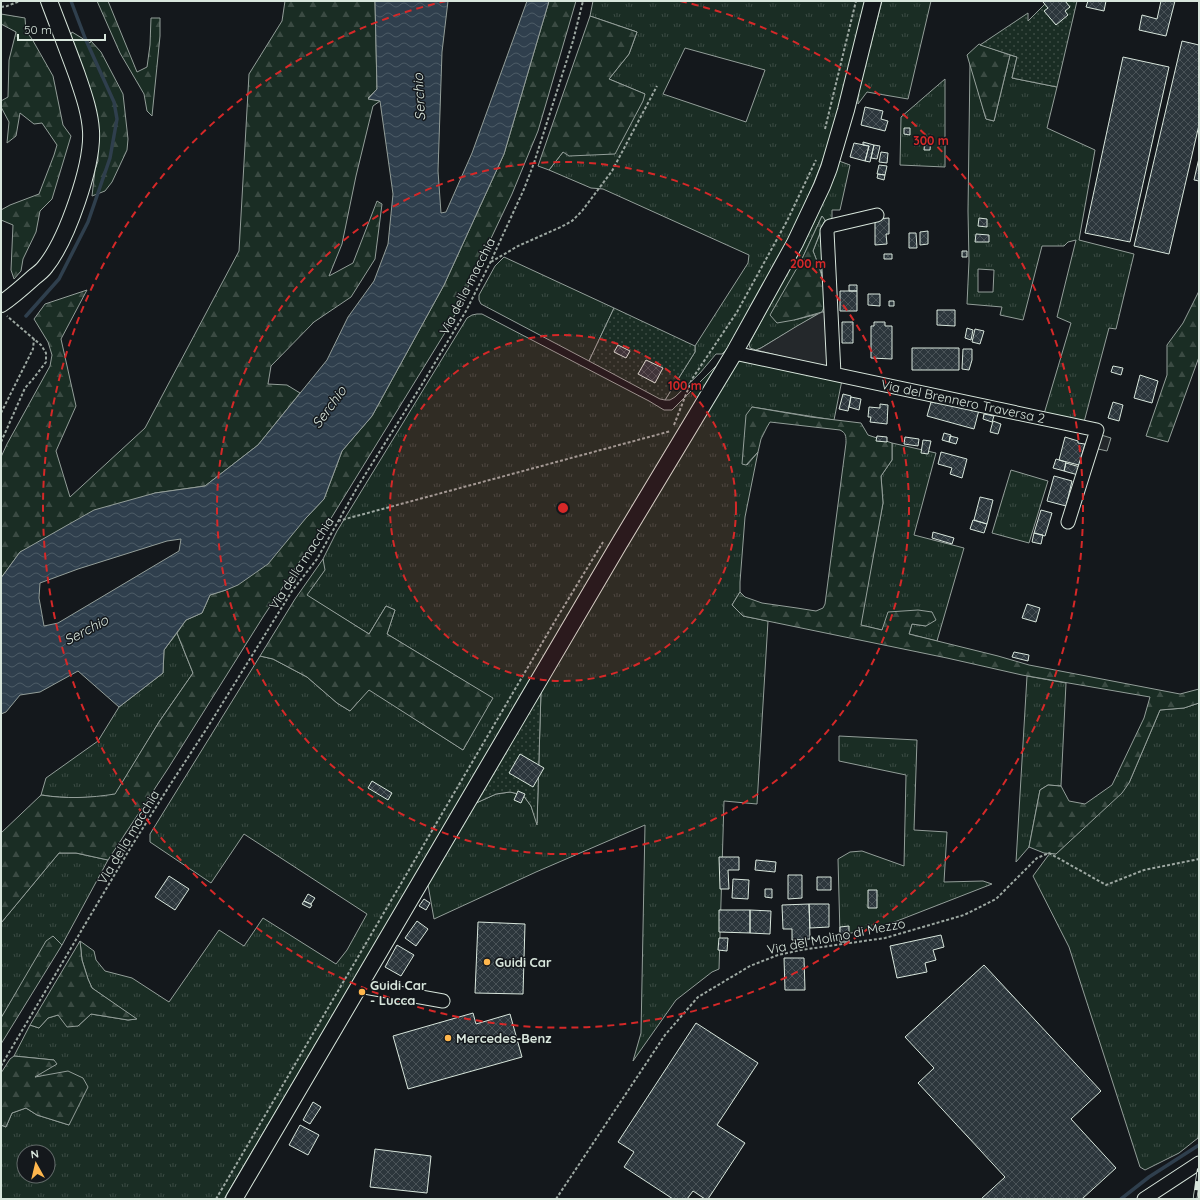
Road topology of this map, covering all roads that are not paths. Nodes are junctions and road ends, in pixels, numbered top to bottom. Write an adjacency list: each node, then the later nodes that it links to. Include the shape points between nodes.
1 (49, 1): 4 (main road, via 82,89 91,130 91,147 78,199 58,247 45,268 17,293)
2 (873, 1): 5 (main road, via 846,110 822,186 795,243)
3 (877, 215): 6 (street, via 830,226 827,231)
4 (4, 310)
5 (734, 353): 6 (street, Via del Brennero Traversa 2); 8 (main road)
6 (834, 374): 7 (street, Via del Brennero Traversa 2, via 1097,430)
7 (1068, 522)
8 (359, 986): 9 (street); 11 (main road)
9 (443, 1001)
10 (1199, 1164): 12 (street)
11 (234, 1199)
12 (1144, 1199)

